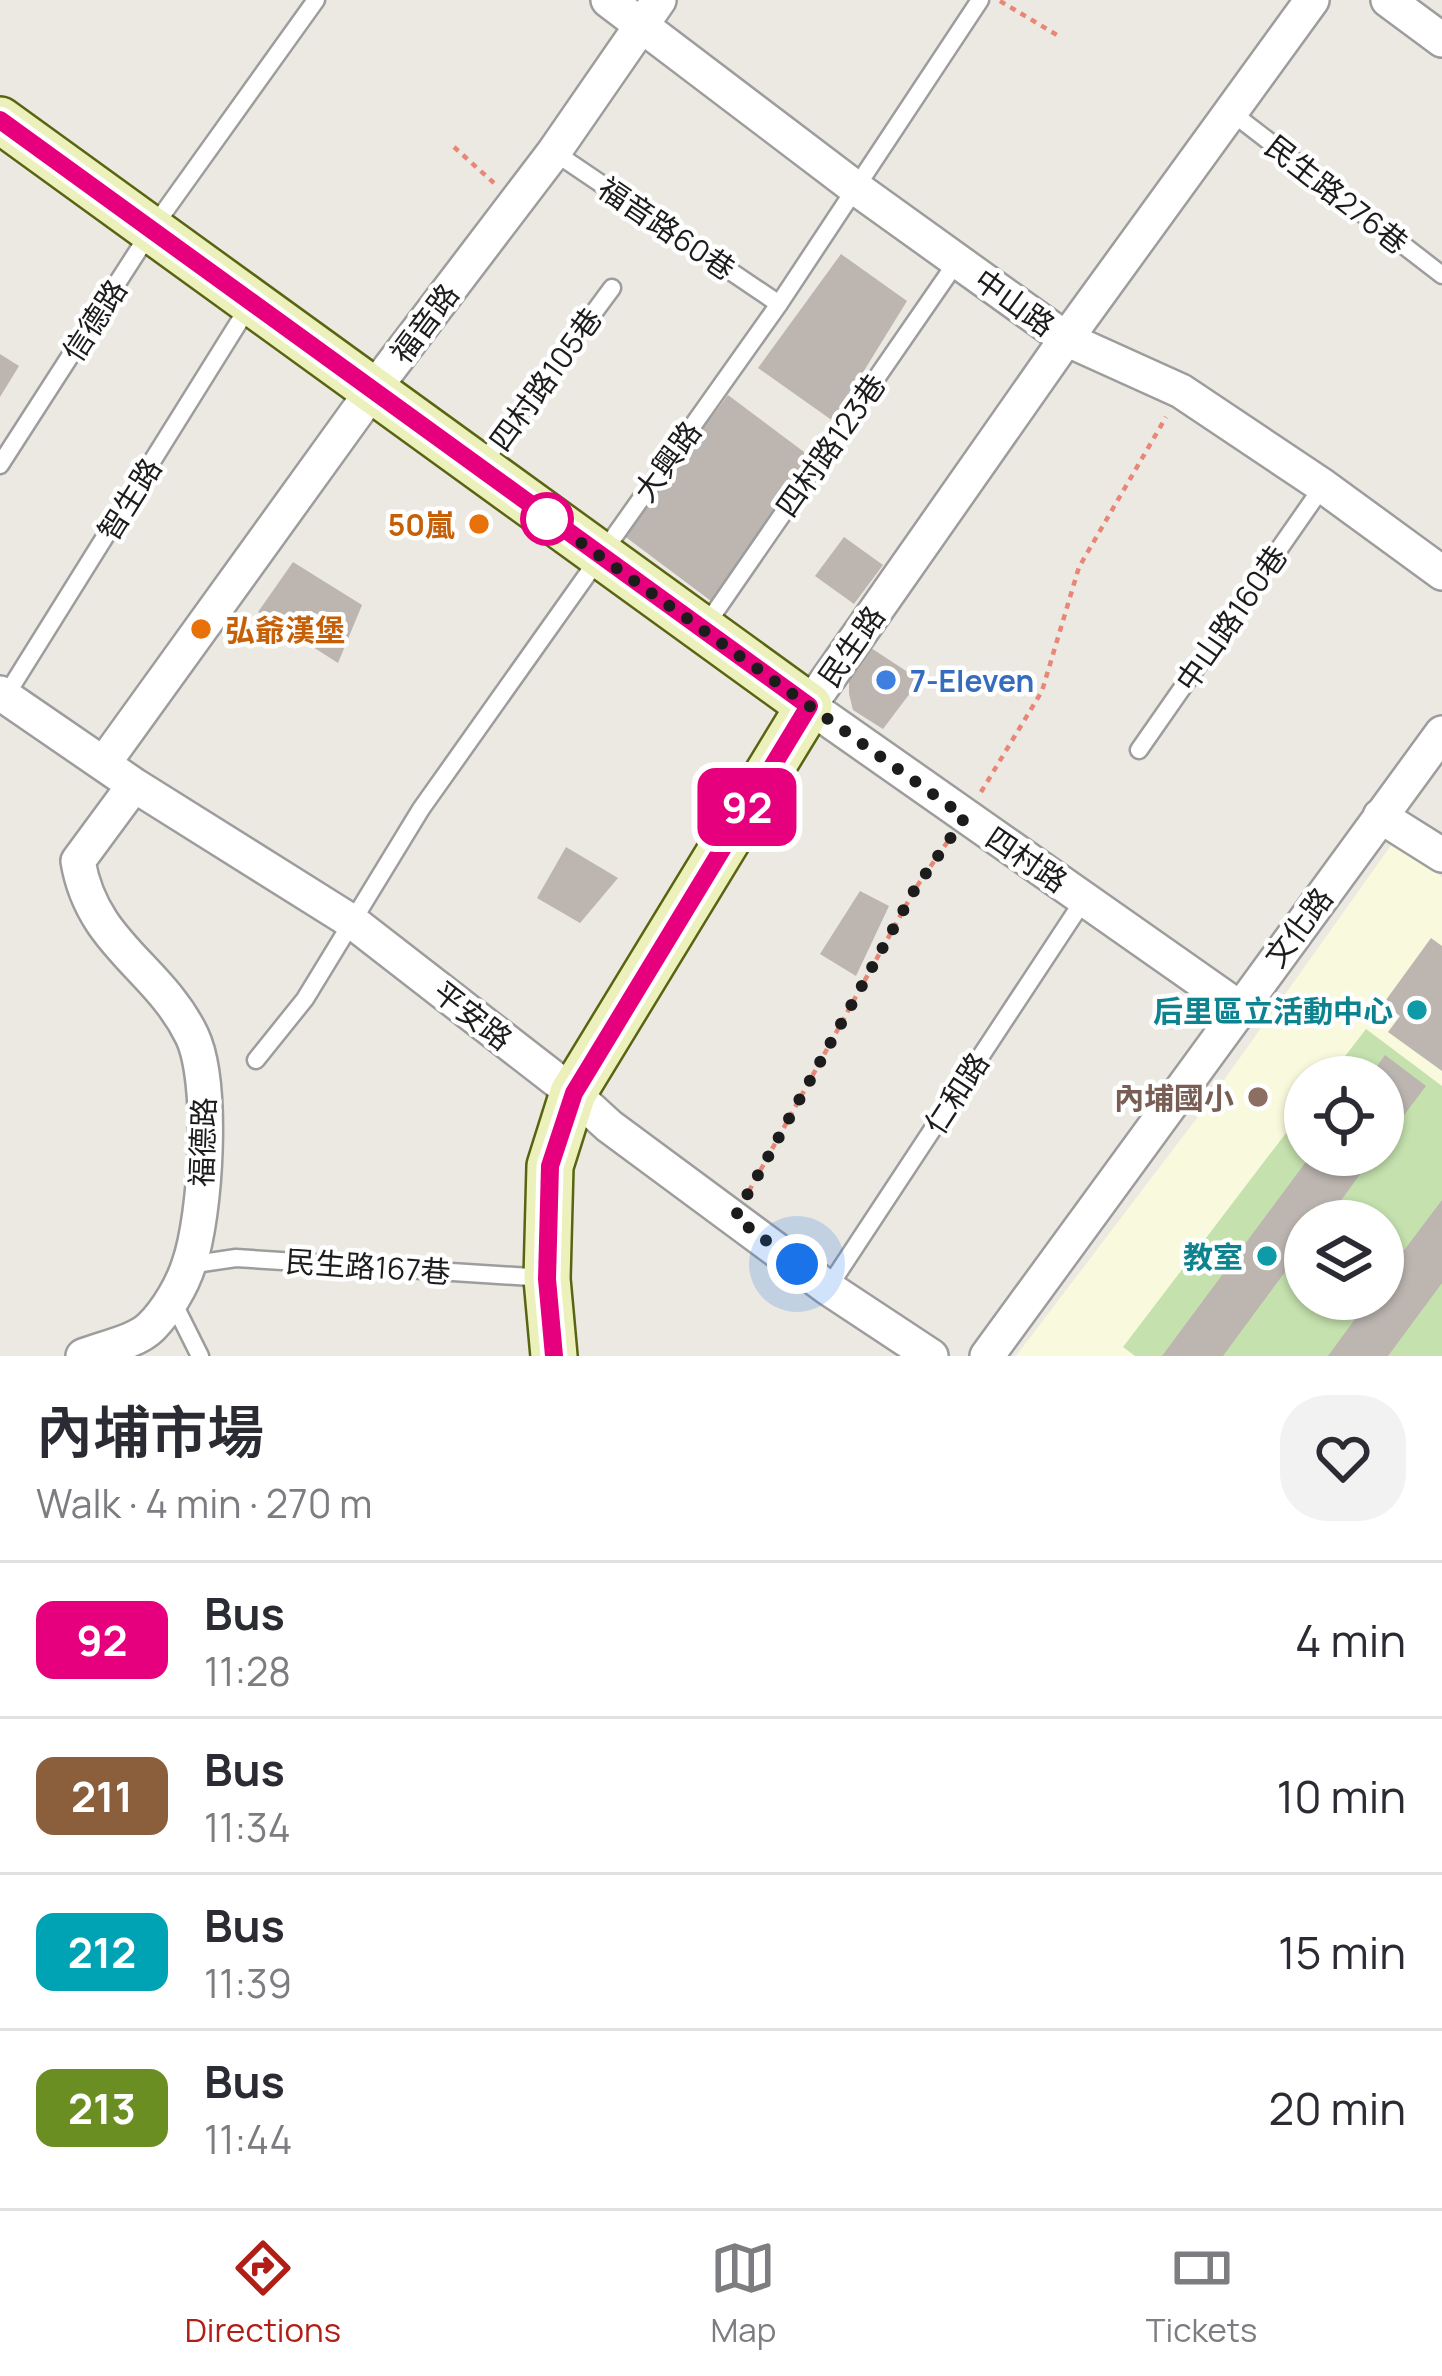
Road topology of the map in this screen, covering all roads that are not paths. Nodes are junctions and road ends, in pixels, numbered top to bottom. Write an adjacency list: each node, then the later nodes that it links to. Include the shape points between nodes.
1 (316, 0): 12 (lane, 信德路)
2 (608, 0): 6 (street, 中山路)
3 (980, 0): 11 (lane, 大興路)
4 (1312, 0): 8 (street, 民生路)
5 (1388, 0): 7 (street)
6 (650, 12): 10 (street, 福音路); 11 (street, 中山路)
7 (1442, 40)
8 (1231, 112): 14 (lane, 民生路276巷); 18 (street, 民生路)
9 (0, 120): 12 (main road, 四村路)
10 (554, 152): 17 (lane, 福音路60巷); 19 (street, 福音路)
11 (853, 186): 13 (street, 中山路); 17 (lane, 大興路)
12 (152, 229): 16 (main road, 四村路); 20 (lane, 信德路)
13 (958, 260): 18 (street, 中山路); 25 (lane, 四村路123巷)
14 (1442, 275)
15 (612, 288): 21 (lane, 四村路105巷)
16 (253, 300): 19 (main road, 四村路); 26 (lane, 智生路)
17 (779, 304): 23 (lane, 大興路)
18 (1066, 339): 22 (street, 中山路, via 1181,392); 27 (street, 民生路)
19 (373, 390): 21 (main road, 四村路); 30 (street, 福音路)
20 (0, 465)
21 (478, 470): 23 (main road, 四村路)
22 (1323, 486): 24 (street, 中山路); 29 (lane, 中山路160巷)
23 (599, 555): 25 (main road, 四村路); 35 (lane, 大興路, via 421,809)
24 (1442, 573)
25 (704, 629): 27 (main road, 四村路)
26 (3, 695): 30 (street, 平安路)
27 (809, 706): 34 (street, 四村路); 38 (main road, 民生路)
28 (1442, 733): 32 (street, 文化路)
29 (1139, 750)
30 (104, 763): 31 (street, 平安路)
31 (134, 785): 35 (street, 平安路); 39 (street, 福德路, via 78,861 83,890 108,935 172,1004 202,1066 202,1169)
32 (1380, 816): 33 (street); 36 (street, 文化路)
33 (1442, 855)
34 (1085, 898): 36 (street, 四村路); 41 (lane, 仁和路)
35 (354, 923): 37 (lane, 大興路); 38 (street, 平安路)
36 (1238, 1006): 47 (street, 文化路)
37 (256, 1060)
38 (574, 1093): 40 (main road, 民生路, via 550,1166); 41 (street, 平安路)
39 (189, 1264): 40 (lane, 民生路167巷, via 236,1258); 42 (street, 福德路)
40 (547, 1279): 45 (main road, 民生路)
41 (827, 1288): 46 (street, 平安路)
42 (172, 1300): 43 (street, 福德路, via 148,1331); 44 (lane)
43 (83, 1356)
44 (200, 1356)
45 (554, 1356)
46 (931, 1356)
47 (987, 1356)

